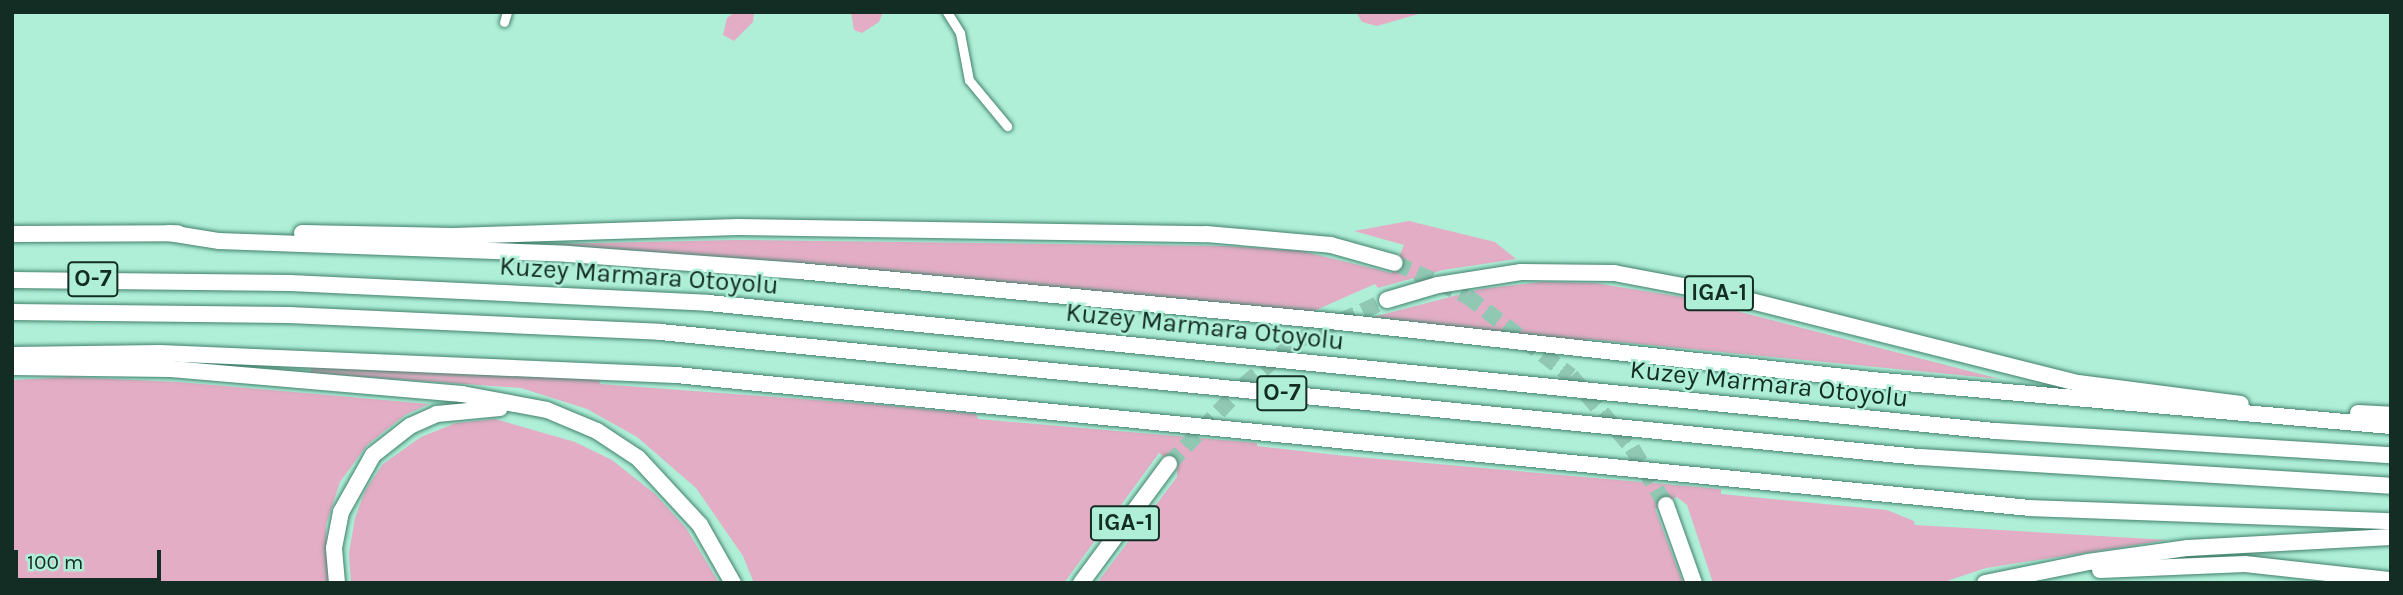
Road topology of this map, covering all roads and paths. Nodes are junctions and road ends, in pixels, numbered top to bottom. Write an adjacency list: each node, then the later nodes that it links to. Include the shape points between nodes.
1 (947, 12): 2 (street, via 960,33 969,79)
2 (1007, 126)
3 (12, 233): 4 (highway)
4 (169, 233): 5 (highway, via 453,236 751,227 1194,234 1310,242); 13 (highway, via 219,241 743,266 1330,321 2093,401)
5 (1395, 262)
6 (12, 280): 14 (highway, Kuzey Marmara Otoyolu / O-7, via 173,280 517,291 708,303 1982,430)
7 (1387, 300): 12 (highway, IGA-1, via 1438,285 1521,272 1614,273 1715,292 2116,390)
8 (12, 312): 17 (highway, Kuzey Marmara Otoyolu / O-7, via 173,312 660,332 1920,457)
9 (12, 355): 10 (highway)
10 (59, 359): 11 (highway); 16 (highway, via 499,398 572,418 597,430); 19 (highway, via 440,362 676,375 2029,508)
11 (12, 367)
12 (2391, 415)
13 (2391, 426)
14 (2391, 454)
15 (1169, 464): 24 (highway, IGA-1)
16 (652, 473): 22 (highway, via 597,439 530,414 489,407 437,414 384,444 354,482 338,524); 23 (highway, via 700,525)
17 (2391, 486)
18 (1666, 505): 25 (highway)
19 (2391, 521)
20 (2391, 537): 26 (highway, via 2188,548)
21 (2391, 580): 27 (highway, via 2285,566 2189,564)
22 (337, 583)
23 (733, 583)
24 (1081, 583)
25 (1694, 583)
26 (1984, 583)
27 (2015, 583)

